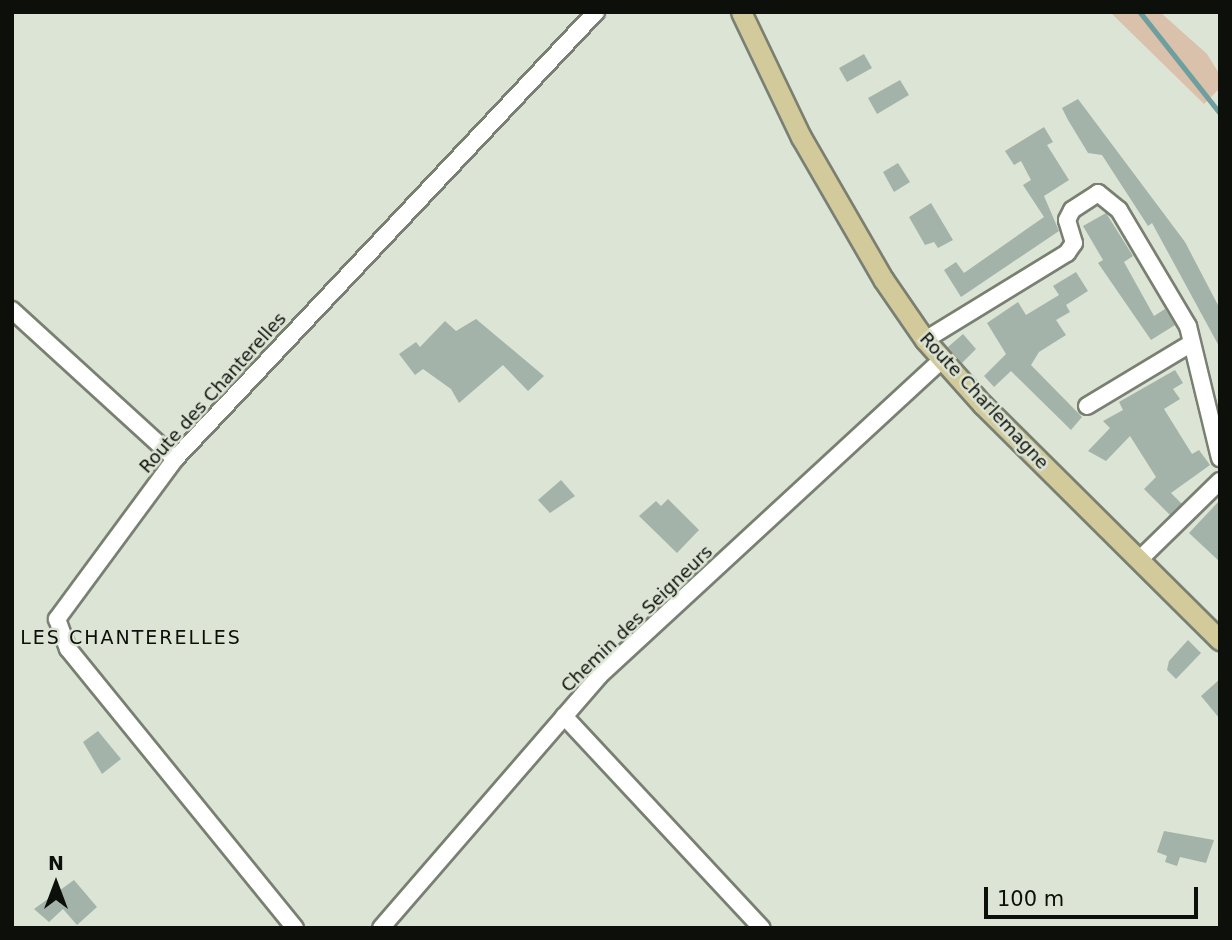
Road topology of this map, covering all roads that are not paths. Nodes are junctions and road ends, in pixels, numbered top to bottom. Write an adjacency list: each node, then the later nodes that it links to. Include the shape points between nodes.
1 (596, 12): 9 (street, Route des Chanterelles)
2 (741, 12): 4 (main road, Route Charlemagne, via 801,137 883,279)
3 (12, 310): 9 (street)
4 (925, 340): 5 (street, via 1067,253 1073,243 1067,220 1072,210 1098,193 1119,210 1188,326); 6 (main road, Route Charlemagne)
5 (1192, 343): 7 (street); 8 (street)
6 (941, 360): 11 (main road, Route Charlemagne); 13 (street, Chemin des Seigneurs, via 599,676)
7 (1087, 405)
8 (1220, 458)
9 (175, 459): 14 (street, Route des Chanterelles, via 65,606 58,629 68,649)
10 (1220, 481): 11 (street)
11 (1139, 560): 12 (main road, Route Charlemagne)
12 (1220, 640)
13 (564, 716): 15 (street, Chemin des Seigneurs); 16 (street)
14 (295, 928)
15 (381, 928)
16 (762, 928)

